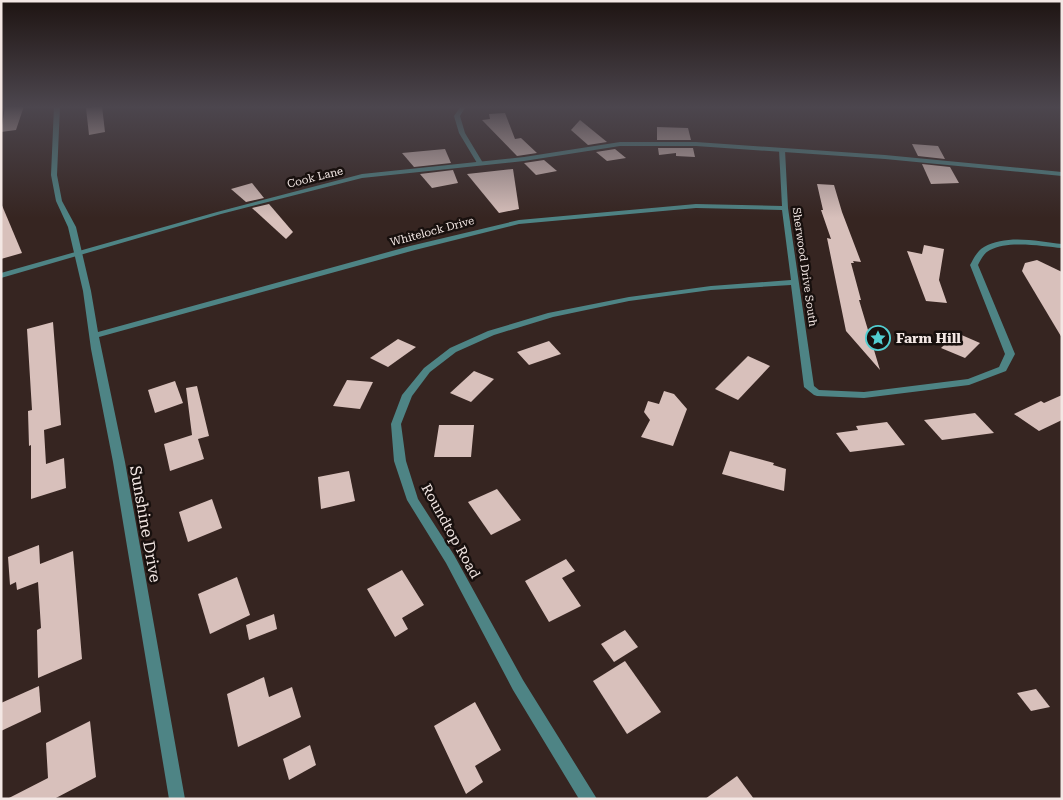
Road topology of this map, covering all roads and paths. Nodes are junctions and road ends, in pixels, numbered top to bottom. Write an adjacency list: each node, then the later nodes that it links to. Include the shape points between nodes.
1 (55, 143): 10 (street, Sunshine Drive, via 54,176 59,201 72,227)
2 (469, 143): 6 (street)
3 (630, 143): 6 (street, Cook Lane)
4 (668, 143): 5 (street, Cook Lane)
5 (782, 150): 7 (street, Cook Lane); 8 (street, Sherwood Drive South)
6 (480, 163): 10 (street, Cook Lane, via 389,172 334,182)
7 (1062, 174)
8 (786, 208): 12 (street, Sherwood Drive South); 13 (street, Whitelock Drive, via 696,206 518,222)
9 (1062, 246): 12 (street, Sherwood Drive South, via 1019,243 995,245 981,252 974,265 1010,354 1003,369 968,382 864,395 817,393 809,387)
10 (79, 255): 11 (street, Cook Lane); 13 (street, Sunshine Drive)
11 (1, 276)
12 (795, 282): 15 (street, Roundtop Road, via 693,290 552,315 491,333 453,350 428,370 407,395 396,424 400,462 413,500 450,559 518,685)
13 (94, 336): 14 (street, Sunshine Drive)
14 (177, 799)
15 (589, 799)

